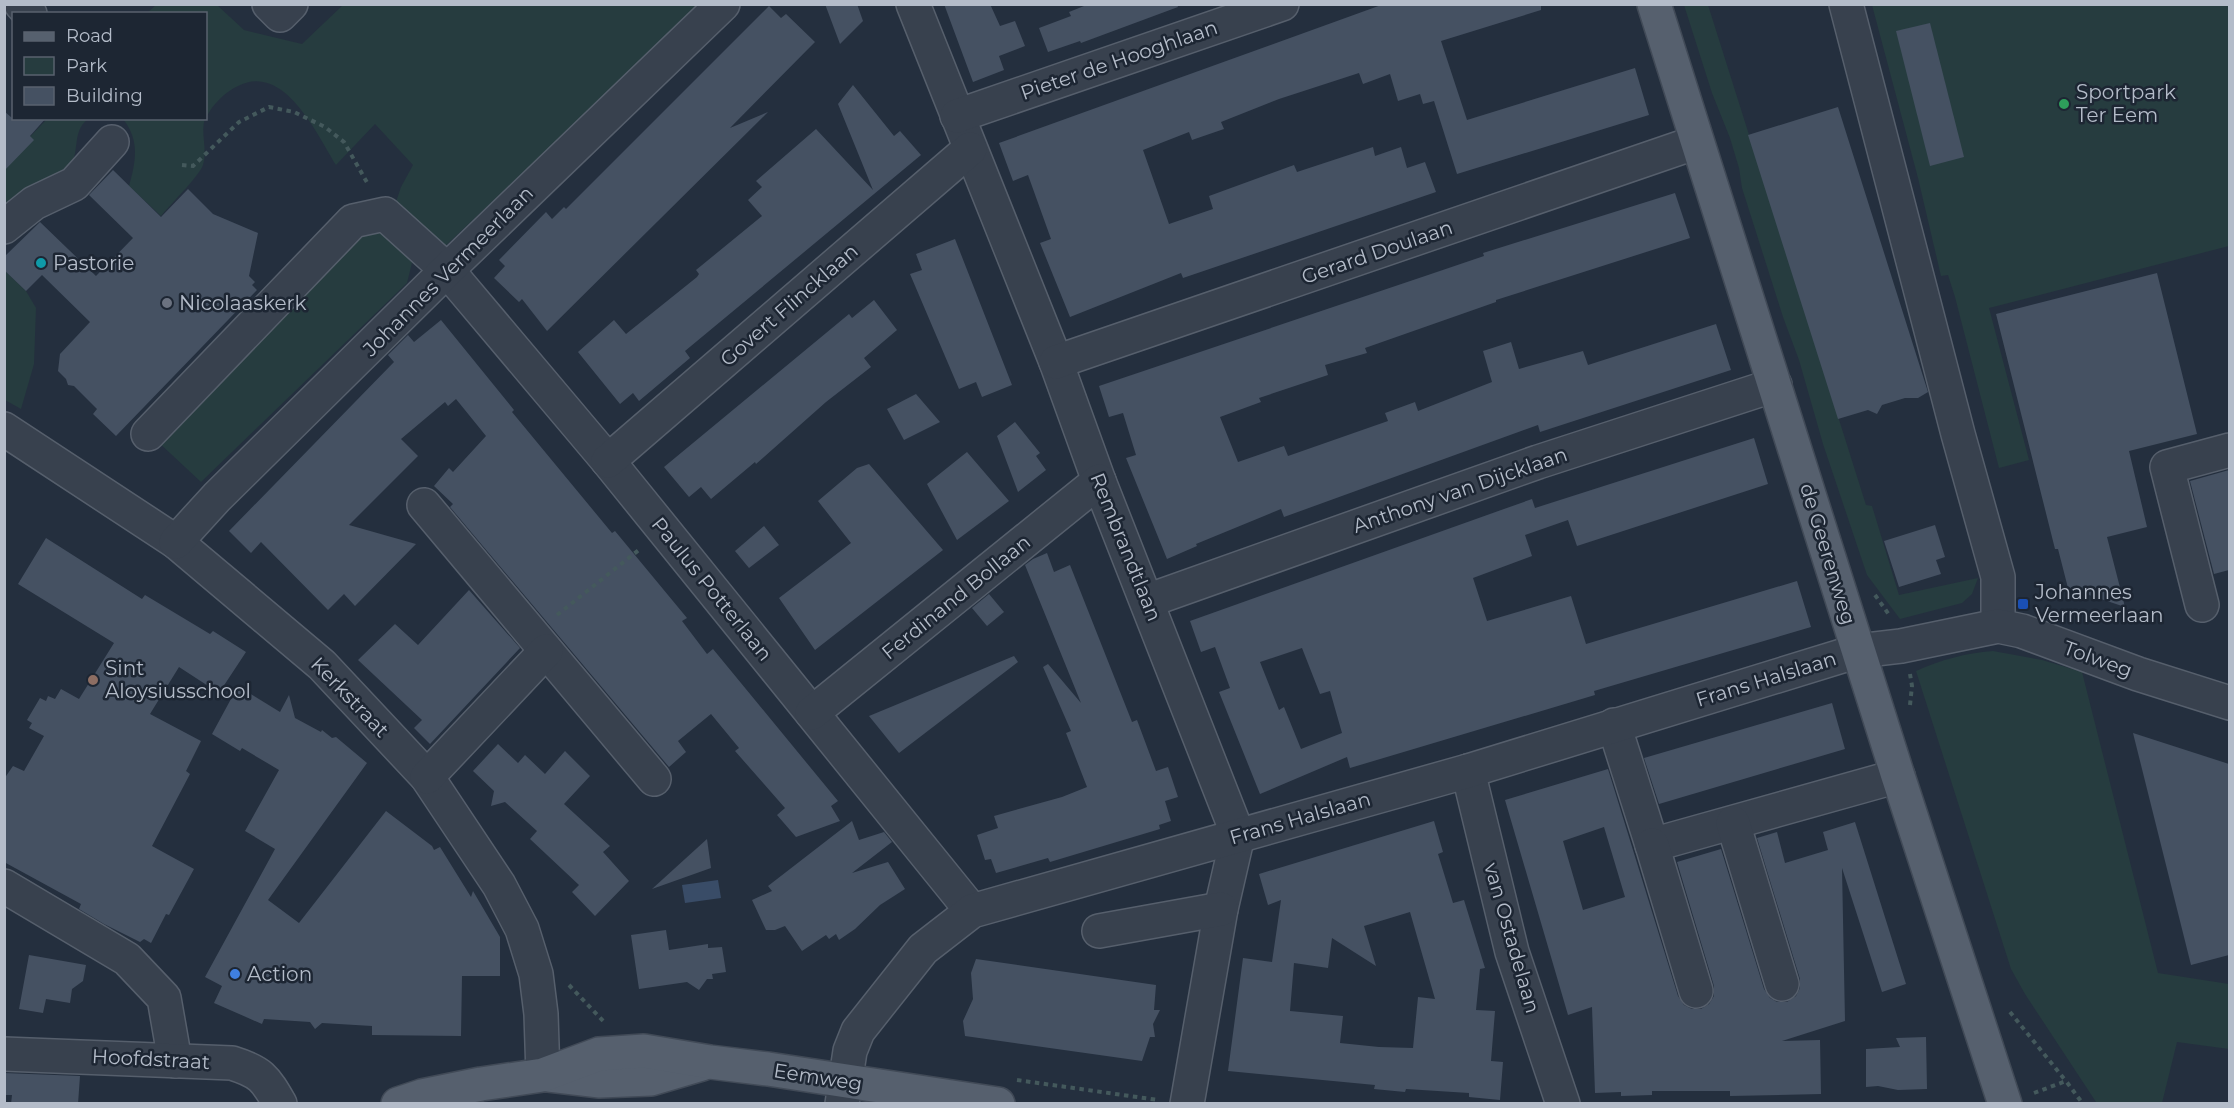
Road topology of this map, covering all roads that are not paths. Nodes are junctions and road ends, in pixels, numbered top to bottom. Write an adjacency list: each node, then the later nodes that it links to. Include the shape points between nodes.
1 (269, 4): 2 (street, via 280,15)
2 (291, 4)
3 (723, 4): 13 (street, Johannes Vermeerlaan)
4 (913, 4): 8 (street, Rembrandtlaan)
5 (1282, 4): 8 (street, Pieter de Hooghlaan)
6 (1654, 4): 10 (main road, de Geerenweg)
7 (1846, 4): 25 (street, via 1998,577)
8 (957, 116): 11 (street, Rembrandtlaan)
9 (112, 142): 12 (street, via 74,184 33,203)
10 (1697, 142): 14 (street, Gerard Doulaan); 15 (main road, de Geerenweg)
11 (970, 149): 14 (street, Rembrandtlaan); 19 (street, Govert Flincklaan)
12 (4, 227)
13 (447, 270): 17 (street, Paulus Potterlaan, via 385,214 353,221); 19 (street, Paulus Potterlaan); 22 (street, Johannes Vermeerlaan)
14 (1056, 362): 20 (street, Rembrandtlaan)
15 (1775, 385): 23 (street, Anthony van Dijcklaan, via 1538,462); 27 (main road, de Geerenweg)
16 (4, 429): 22 (street, Kerkstraat)
17 (148, 435)
18 (2229, 450): 24 (street, via 2167,467)
19 (608, 461): 29 (street, Paulus Potterlaan)
20 (1099, 481): 23 (street, Rembrandtlaan); 29 (street, Ferdinand Bollaan)
21 (424, 505): 26 (street)
22 (176, 542): 33 (street, Kerkstraat, via 322,665)
23 (1147, 601): 36 (street, Rembrandtlaan)
24 (2202, 605)
25 (1998, 626): 27 (street, Tolweg); 28 (street, Tolweg)
26 (539, 643): 33 (street); 34 (street)
27 (1858, 651): 30 (street, Frans Halslaan); 32 (main road, de Geerenweg)
28 (2229, 703)
29 (812, 713): 40 (street, Paulus Potterlaan)
30 (1614, 725): 31 (street, Frans Halslaan); 37 (street)
31 (1468, 771): 36 (street, Frans Halslaan); 54 (street, van Ostadelaan, via 1512,952)
32 (1898, 776): 35 (street); 49 (main road, de Geerenweg)
33 (427, 777): 47 (street, Kerkstraat, via 499,885 522,928 536,974)
34 (654, 779)
35 (1733, 824): 37 (street); 42 (street)
36 (1238, 835): 39 (street); 40 (street, Frans Halslaan)
37 (1652, 845): 43 (street)
38 (4, 886): 45 (street, via 127,959 164,998)
39 (1221, 909): 41 (street); 53 (street)
40 (972, 911): 48 (street, Frans Halslaan, via 923,950 858,1031 850,1051)
41 (1099, 931)
42 (1782, 984)
43 (1696, 991)
44 (4, 1054): 45 (street, Hoofdstraat)
45 (175, 1061): 50 (street, Hoofdstraat, via 232,1064 252,1070 267,1082)
46 (710, 1062): 47 (main road, Eemweg, via 651,1079); 47 (main road, Eemweg, via 644,1051 599,1054); 48 (main road, Eemweg, via 768,1069)
47 (543, 1089): 51 (main road, via 472,1086)
48 (844, 1092): 52 (main road, Eemweg)
49 (2016, 1100)
50 (280, 1104)
51 (398, 1104)
52 (998, 1104)
53 (1187, 1104)
54 (1563, 1104)

